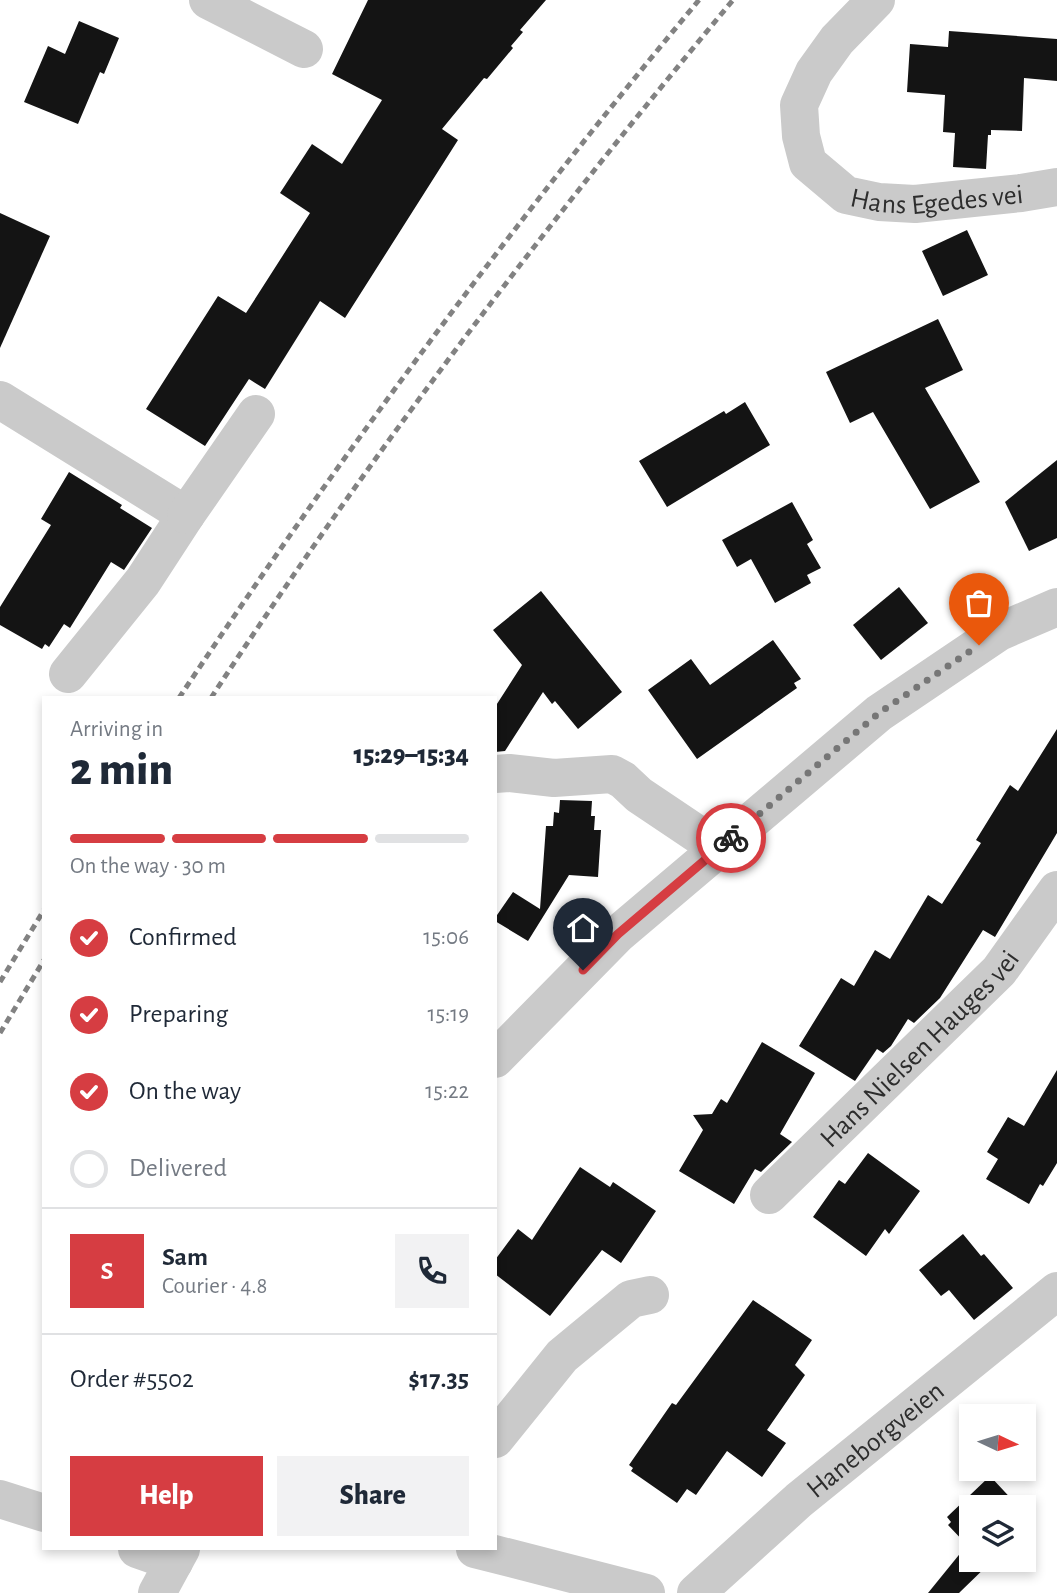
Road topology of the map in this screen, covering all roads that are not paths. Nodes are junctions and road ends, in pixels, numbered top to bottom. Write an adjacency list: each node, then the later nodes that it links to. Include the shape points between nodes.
1 (208, 0): 3 (street)
2 (876, 0): 4 (street, Hans Egedes vei, via 837,40 814,72 799,105 800,136 808,163 846,195 879,202 915,204)
3 (304, 49)
4 (1057, 187)
5 (0, 400): 7 (street)
6 (256, 414): 7 (street)
7 (186, 514): 9 (street, via 143,581)
8 (1057, 607): 11 (street, via 999,632 879,713)
9 (68, 674)
10 (497, 774): 11 (street, via 554,778 612,774)
11 (718, 848): 13 (street, via 618,934)
12 (1057, 890): 14 (street, Hans Nielsen Hauges vei, via 999,971)
13 (497, 1057)
14 (769, 1195)
15 (1057, 1291): 24 (street, Haneborgveien, via 799,1500)
16 (650, 1295): 17 (street, via 631,1299 562,1356)
17 (497, 1437)
18 (0, 1499): 19 (street)
19 (42, 1512)
20 (139, 1550): 22 (street)
21 (479, 1550): 23 (street)
22 (171, 1568)
23 (646, 1593)
24 (696, 1593)

